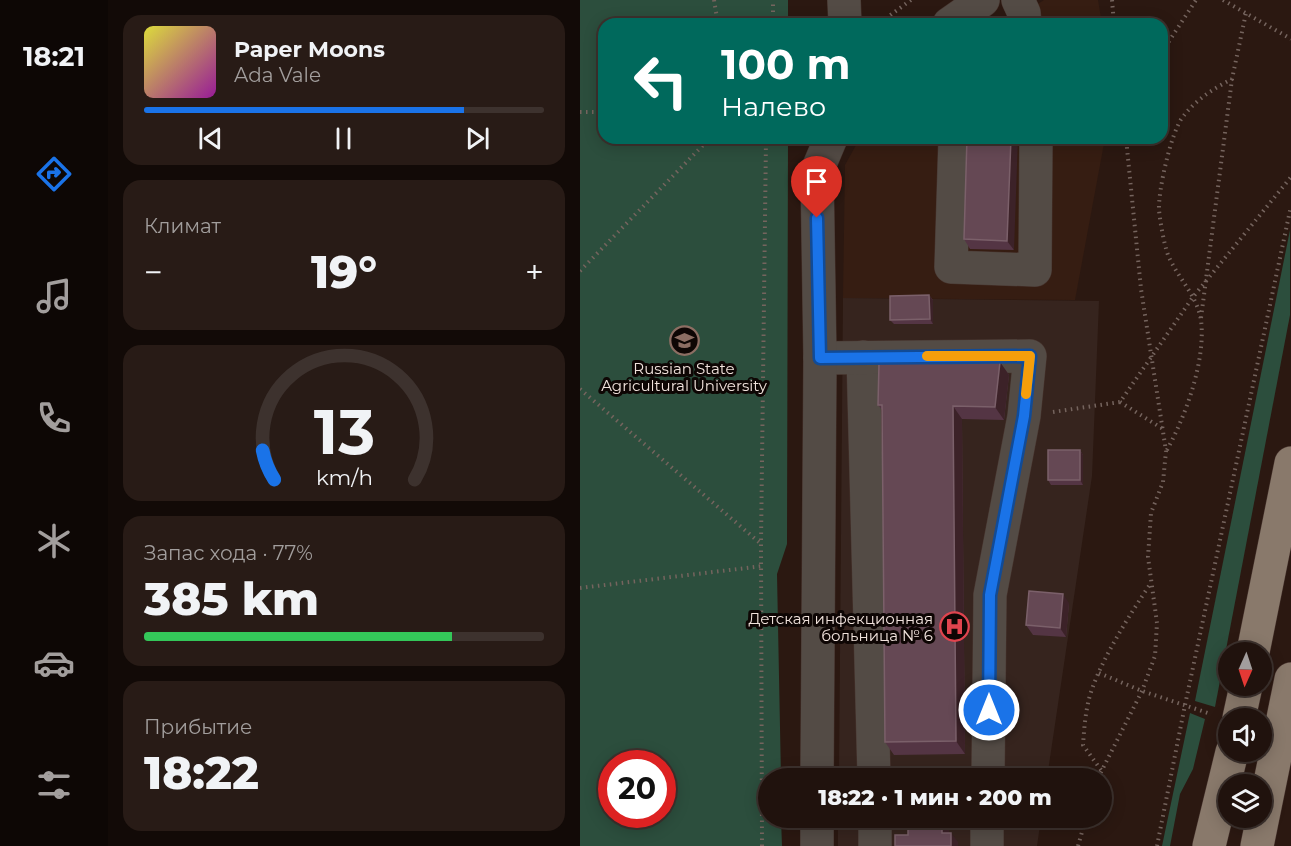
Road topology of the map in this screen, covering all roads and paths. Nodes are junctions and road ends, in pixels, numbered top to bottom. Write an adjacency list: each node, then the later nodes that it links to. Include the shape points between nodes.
1 (714, 0): 11 (path)
2 (773, 0): 12 (path)
3 (844, 0): 13 (street)
4 (911, 0): 14 (path)
5 (983, 0): 15 (street)
6 (1018, 0): 16 (street)
7 (1112, 0): 17 (path)
8 (1196, 0): 19 (path)
9 (1223, 0): 10 (path)
10 (1246, 13): 18 (path); 20 (path)
11 (717, 18)
12 (773, 18)
13 (845, 18)
14 (886, 18)
15 (958, 18)
16 (1024, 18)
17 (1114, 18)
18 (1291, 39)
19 (1168, 43)
20 (1232, 79): 32 (path, via 1207,93 1181,119 1167,158 1159,209 1168,255); 33 (path)
21 (580, 112): 22 (path)
22 (598, 112)
23 (704, 144): 31 (path)
24 (766, 144): 43 (path)
25 (828, 144): 35 (street, via 817,171)
26 (955, 144): 27 (street, via 951,267 1035,270)
27 (1036, 144)
28 (1127, 144): 36 (path)
29 (1291, 177): 32 (path)
30 (1291, 206): 51 (path)
31 (580, 271)
32 (1193, 297): 33 (path); 36 (path)
33 (1201, 319): 41 (path, via 1201,347 1194,380 1179,428)
34 (863, 357): 35 (street); 39 (street, via 1030,356); 55 (street)
35 (820, 358): 54 (street)
36 (1150, 358): 38 (path); 40 (path)
37 (580, 389): 43 (path)
38 (1120, 402): 39 (path); 40 (path)
39 (1024, 416): 56 (street, via 990,595)
40 (1162, 429): 41 (path)
41 (1166, 451): 45 (path, via 1163,482 1151,513)
42 (1291, 463): 47 (main road)
43 (761, 544): 44 (path)
44 (763, 567): 46 (path); 64 (path)
45 (1151, 582): 48 (path); 50 (path, via 1157,623 1155,656)
46 (580, 588)
47 (1255, 642)
48 (1099, 673): 50 (path); 57 (path, via 1088,702 1083,745)
49 (1291, 679): 70 (main road)
50 (1142, 691): 51 (path); 58 (path)
51 (1185, 705): 52 (path); 68 (path)
52 (1218, 714)
53 (1230, 762): 69 (main road)
54 (817, 768)
55 (874, 768)
56 (988, 768)
57 (1100, 768)
58 (1102, 768)
59 (817, 828): 65 (street)
60 (875, 828): 66 (street)
61 (987, 828): 67 (street)
62 (1083, 828): 63 (path)
63 (1077, 845)
64 (762, 846)
65 (817, 846)
66 (876, 846)
67 (987, 846)
68 (1157, 846)
69 (1209, 846)
70 (1257, 846)

